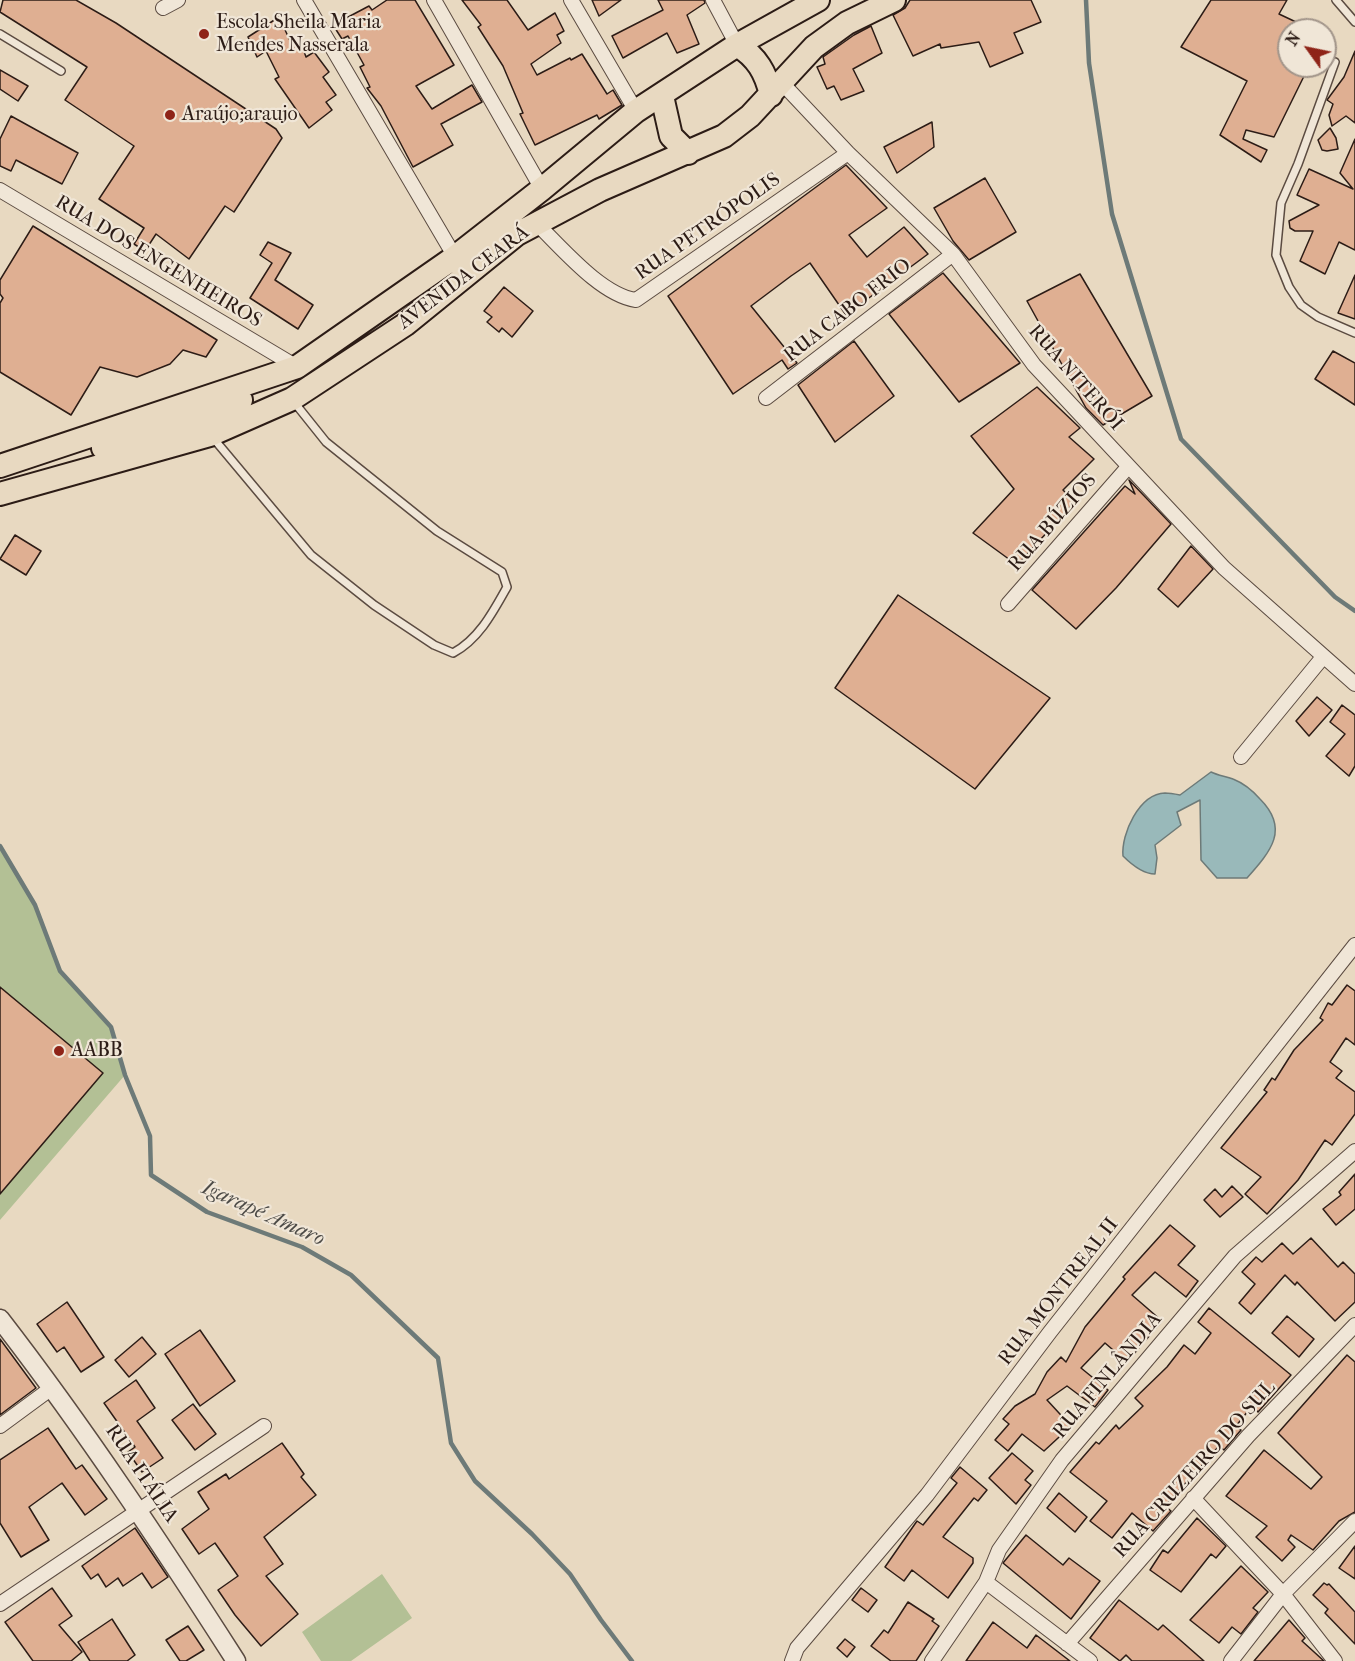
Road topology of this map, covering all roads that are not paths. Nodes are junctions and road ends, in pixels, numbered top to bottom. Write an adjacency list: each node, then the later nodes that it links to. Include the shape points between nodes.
1 (178, 0): 9 (street)
2 (304, 0): 24 (street)
3 (434, 0): 20 (street)
4 (571, 0): 17 (street)
5 (713, 0): 12 (street)
6 (818, 0): 12 (main road, AVENIDA CEARÁ)
7 (894, 0): 15 (main road, AVENIDA CEARÁ, via 847,23 814,47)
8 (1336, 0): 10 (lane)
9 (163, 8)
10 (1355, 22)
11 (0, 33): 13 (lane)
12 (737, 45): 15 (main road, via 759,64); 16 (main road, AVENIDA CEARÁ)
13 (61, 71)
14 (1329, 78): 25 (lane, via 1281,203 1276,255 1301,305)
15 (776, 89): 18 (main road, AVENIDA CEARÁ, via 724,136); 19 (street, RUA NITERÓI)
16 (662, 96): 17 (main road, AVENIDA CEARÁ); 18 (main road, via 671,136)
17 (636, 111): 20 (main road, AVENIDA CEARÁ)
18 (688, 153): 22 (main road, AVENIDA CEARÁ, via 600,189)
19 (848, 153): 22 (street, RUA PETRÓPOLIS, via 636,300 621,298); 23 (street, RUA NITERÓI)
20 (542, 189): 24 (main road, AVENIDA CEARÁ)
21 (0, 190): 26 (street, RUA DOS ENGENHEIROS)
22 (537, 224): 28 (main road, AVENIDA CEARÁ, via 517,234 406,324)
23 (953, 254): 27 (street, RUA CABO FRIO); 31 (street, RUA NITERÓI, via 1034,365)
24 (455, 257): 26 (main road, AVENIDA CEARÁ)
25 (1355, 333)
26 (292, 369): 30 (main road, AVENIDA CEARÁ); 32 (main road, via 244,399 160,431)
27 (766, 398)
28 (292, 399): 29 (main road, AVENIDA CEARÁ); 29 (lane, via 326,442 437,531 502,572 507,587 493,614 467,646 453,653 434,645 374,605 311,555)
29 (210, 435): 33 (main road, AVENIDA CEARÁ)
30 (0, 466)
31 (1128, 466): 34 (street, RUA BÚZIOS); 35 (street, RUA NITERÓI, via 1224,568)
32 (0, 476)
33 (0, 494)
34 (1008, 604)
35 (1323, 657): 36 (street, RUA NITERÓI); 37 (street)
36 (1355, 684)
37 (1240, 757)
38 (1355, 945): 54 (street, RUA MONTREAL II, via 1050,1332 927,1495 797,1648)
39 (1355, 1150): 49 (street, RUA FINLÂNDIA, via 1235,1256 1062,1460 999,1550)
40 (0, 1319): 42 (street, RUA ITÁLIA)
41 (1355, 1325): 45 (street, RUA CRUZEIRO DO SUL)
42 (53, 1387): 43 (street); 46 (street, RUA ITÁLIA)
43 (0, 1426)
44 (264, 1426): 46 (street)
45 (1193, 1498): 50 (street); 52 (street, RUA CRUZEIRO DO SUL)
46 (140, 1512): 51 (street); 53 (street, RUA ITÁLIA)
47 (1355, 1521): 48 (street)
48 (1349, 1536): 50 (street)
49 (986, 1582): 52 (street); 55 (street, RUA FINLÂNDIA)
50 (1283, 1594): 57 (street); 58 (street)
51 (0, 1604)
52 (1068, 1644): 56 (street)
53 (236, 1661)
54 (792, 1661)
55 (932, 1661)
56 (1090, 1661)
57 (1231, 1661)
58 (1335, 1661)

